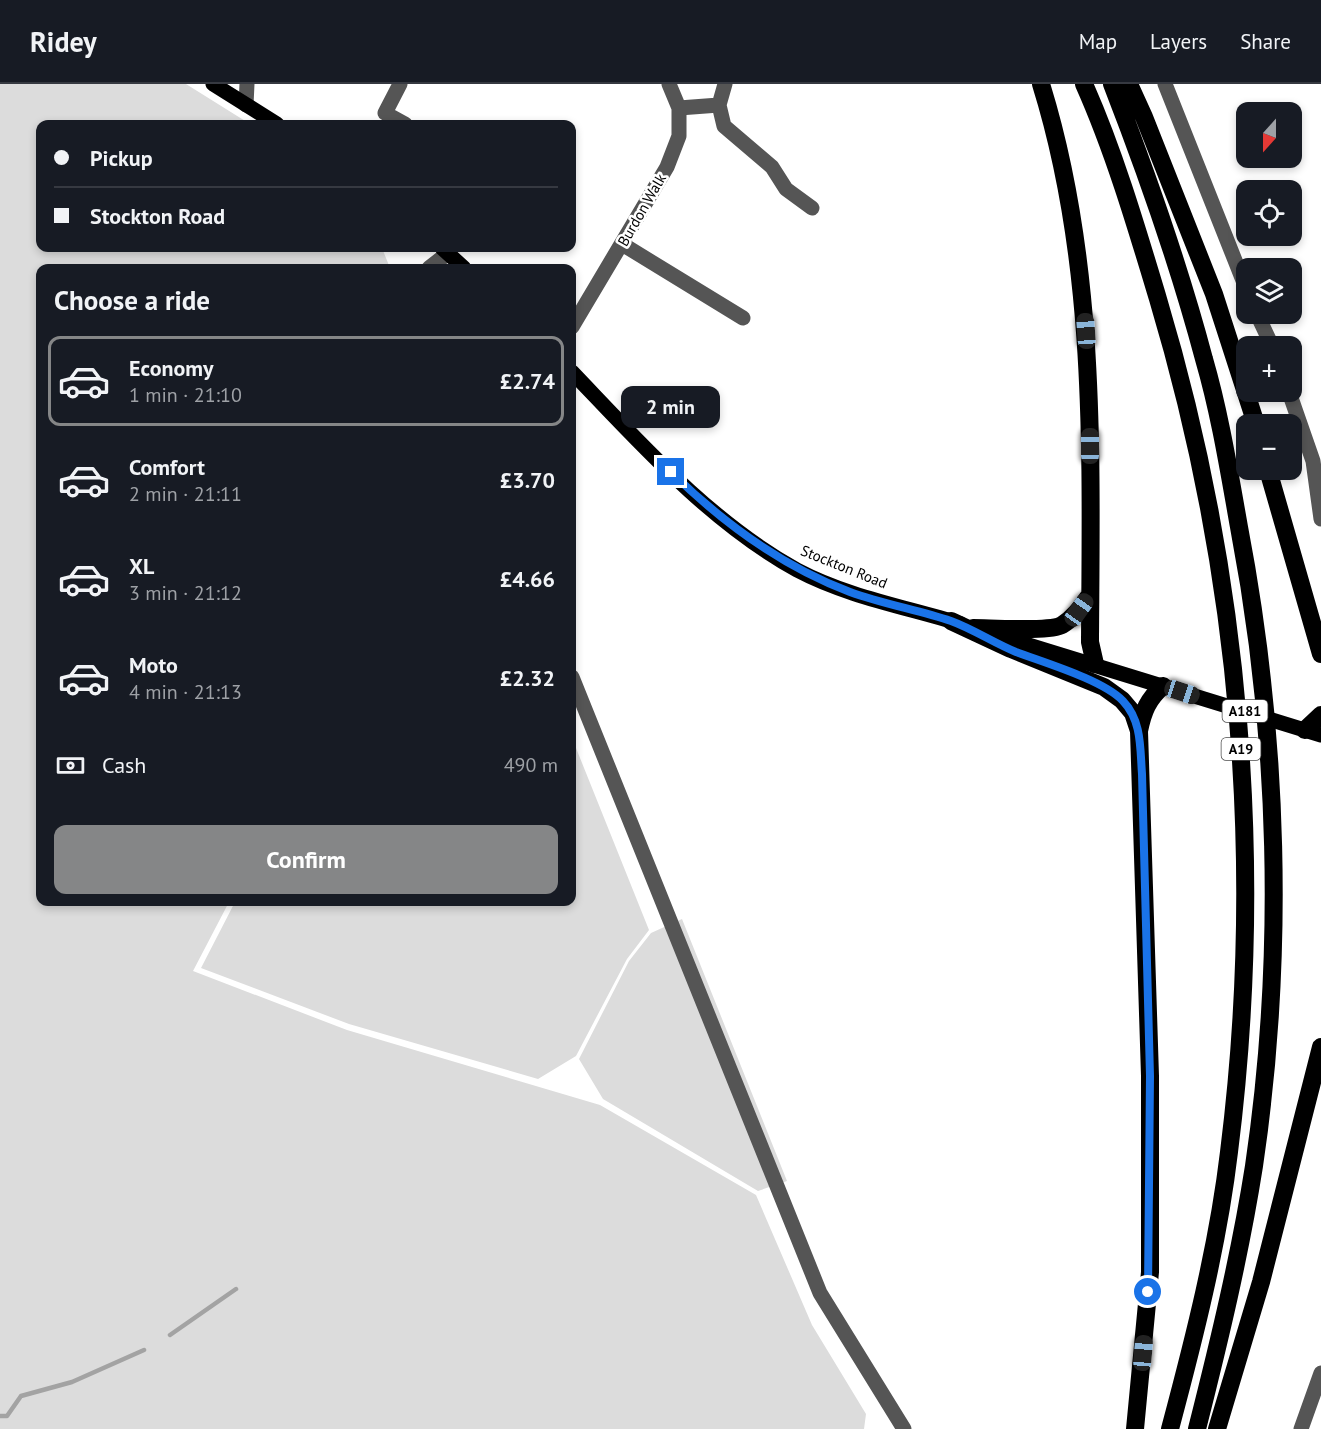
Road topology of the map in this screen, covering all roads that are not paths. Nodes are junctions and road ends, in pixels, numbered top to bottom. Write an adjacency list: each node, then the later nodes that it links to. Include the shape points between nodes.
1 (213, 84): 11 (main road)
2 (247, 84): 11 (street)
3 (400, 84): 15 (street, via 385,114)
4 (669, 84): 13 (street, Burdon Walk)
5 (724, 84): 12 (street)
6 (1041, 84): 30 (highway, via 1068,200 1085,308)
7 (1084, 84): 44 (highway, A19, via 1142,244 1177,359 1202,463 1235,675 1245,794 1247,930 1229,1156 1191,1350)
8 (1112, 84): 45 (highway, A19, via 1179,269 1228,461 1249,575 1270,776 1272,950 1263,1085 1240,1247)
9 (1129, 84): 27 (highway, via 1214,294)
10 (1165, 84): 20 (street)
11 (246, 105): 14 (main road)
12 (719, 105): 13 (street); 16 (street, via 724,126 772,167 786,189)
13 (679, 108): 17 (street, Burdon Walk, via 679,136)
14 (270, 120)
15 (397, 120)
16 (812, 208)
17 (622, 244): 23 (street); 24 (street, Burdon Walk)
18 (443, 252): 21 (street)
19 (447, 252): 22 (main road)
20 (1236, 263)
21 (433, 264)
22 (460, 264)
23 (743, 318)
24 (576, 320)
25 (576, 376): 31 (main road, Stockton Road, via 686,487 765,550 798,571 851,592)
26 (1292, 402): 29 (street, via 1313,461)
27 (1253, 414)
28 (1271, 480): 33 (highway)
29 (1321, 519)
30 (1090, 595): 32 (highway, via 1060,627); 34 (highway, via 1090,642)
31 (951, 621): 32 (main road, Stockton Road); 39 (highway, via 1104,687 1122,700)
32 (973, 628): 34 (main road, Stockton Road)
33 (1321, 654)
34 (1095, 664): 35 (main road, A181)
35 (1163, 686): 38 (main road, A181); 39 (highway, via 1144,709)
36 (576, 687): 42 (street, via 820,1293)
37 (1321, 715): 38 (highway)
38 (1305, 730)
39 (1139, 731): 43 (highway, via 1150,1076 1150,1272)
40 (1321, 1047): 46 (highway, via 1261,1282)
41 (1321, 1373): 47 (street)
42 (904, 1429)
43 (1135, 1429)
44 (1170, 1429)
45 (1197, 1429)
46 (1217, 1429)
47 (1301, 1429)

